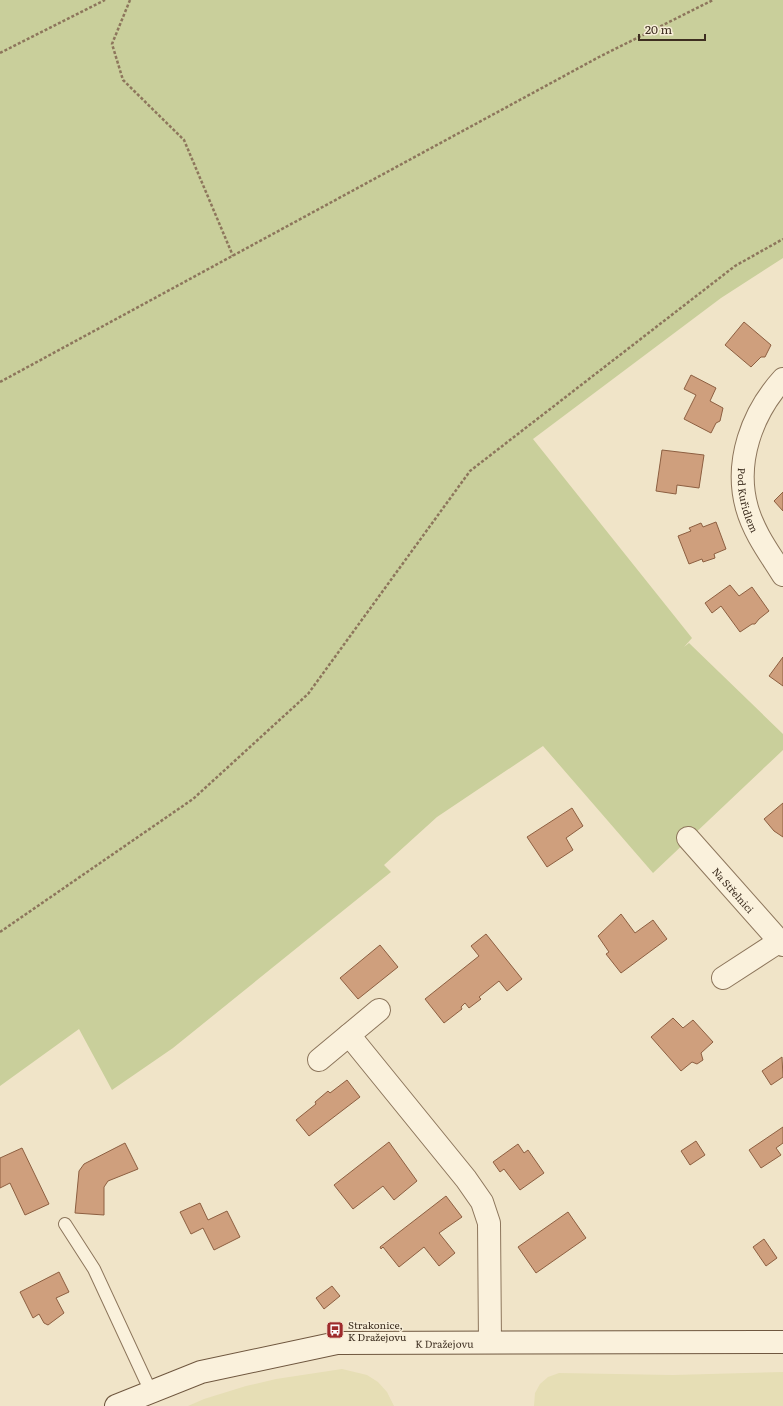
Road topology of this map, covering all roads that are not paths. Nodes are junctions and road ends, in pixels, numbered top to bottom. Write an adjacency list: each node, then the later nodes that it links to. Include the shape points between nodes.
1 (783, 379): 2 (street, Pod Kuřidlem, via 773,390 753,425 745,450 742,475 747,508 758,536)
2 (783, 575)
3 (688, 838): 4 (street, Na Střelnici)
4 (782, 943): 5 (street, Na Střelnici)
5 (723, 978)
6 (379, 1010): 7 (street)
7 (349, 1035): 8 (street); 10 (street, via 482,1202 489,1223)
8 (319, 1060)
9 (65, 1224): 12 (lane, via 94,1270)
10 (490, 1342): 11 (street, K Dražejovu); 12 (street, K Dražejovu, via 337,1343 201,1372)
11 (783, 1342)
12 (151, 1392): 13 (street, K Dražejovu)
13 (116, 1406)

